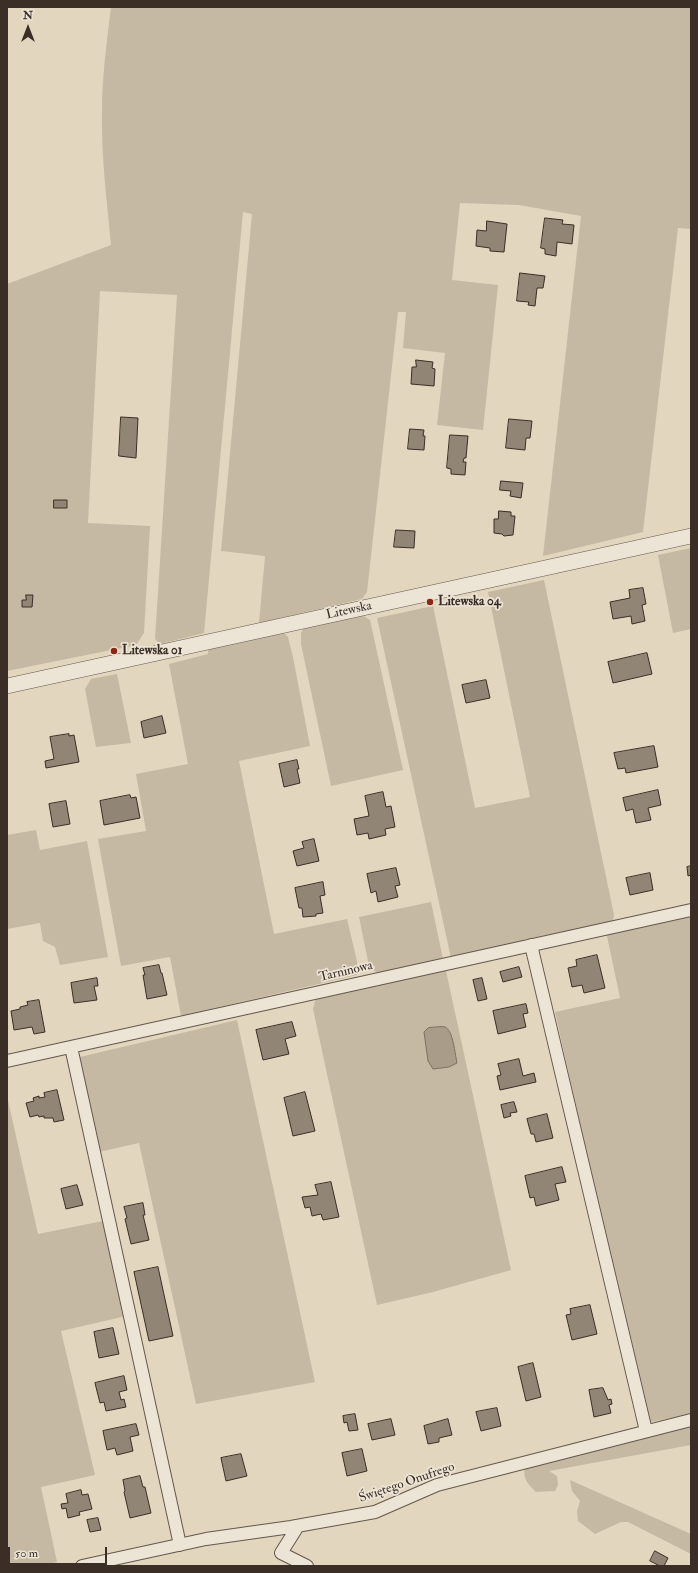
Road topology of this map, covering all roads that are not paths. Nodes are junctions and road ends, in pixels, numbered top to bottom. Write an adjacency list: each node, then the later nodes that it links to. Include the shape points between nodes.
1 (691, 536): 2 (street, Litewska)
2 (7, 686)
3 (691, 910): 4 (street, Tarninowa)
4 (531, 945): 5 (street, Tarninowa); 8 (street)
5 (71, 1047): 6 (street, Tarninowa); 10 (street)
6 (7, 1061)
7 (691, 1420): 8 (street, Świętego Onufrego)
8 (646, 1431): 9 (street, Świętego Onufrego, via 437,1485 375,1512)
9 (298, 1526): 10 (street, Świętego Onufrego); 12 (street, via 281,1553)
10 (180, 1545): 11 (street, Świętego Onufrego)
11 (82, 1566)
12 (307, 1566)

